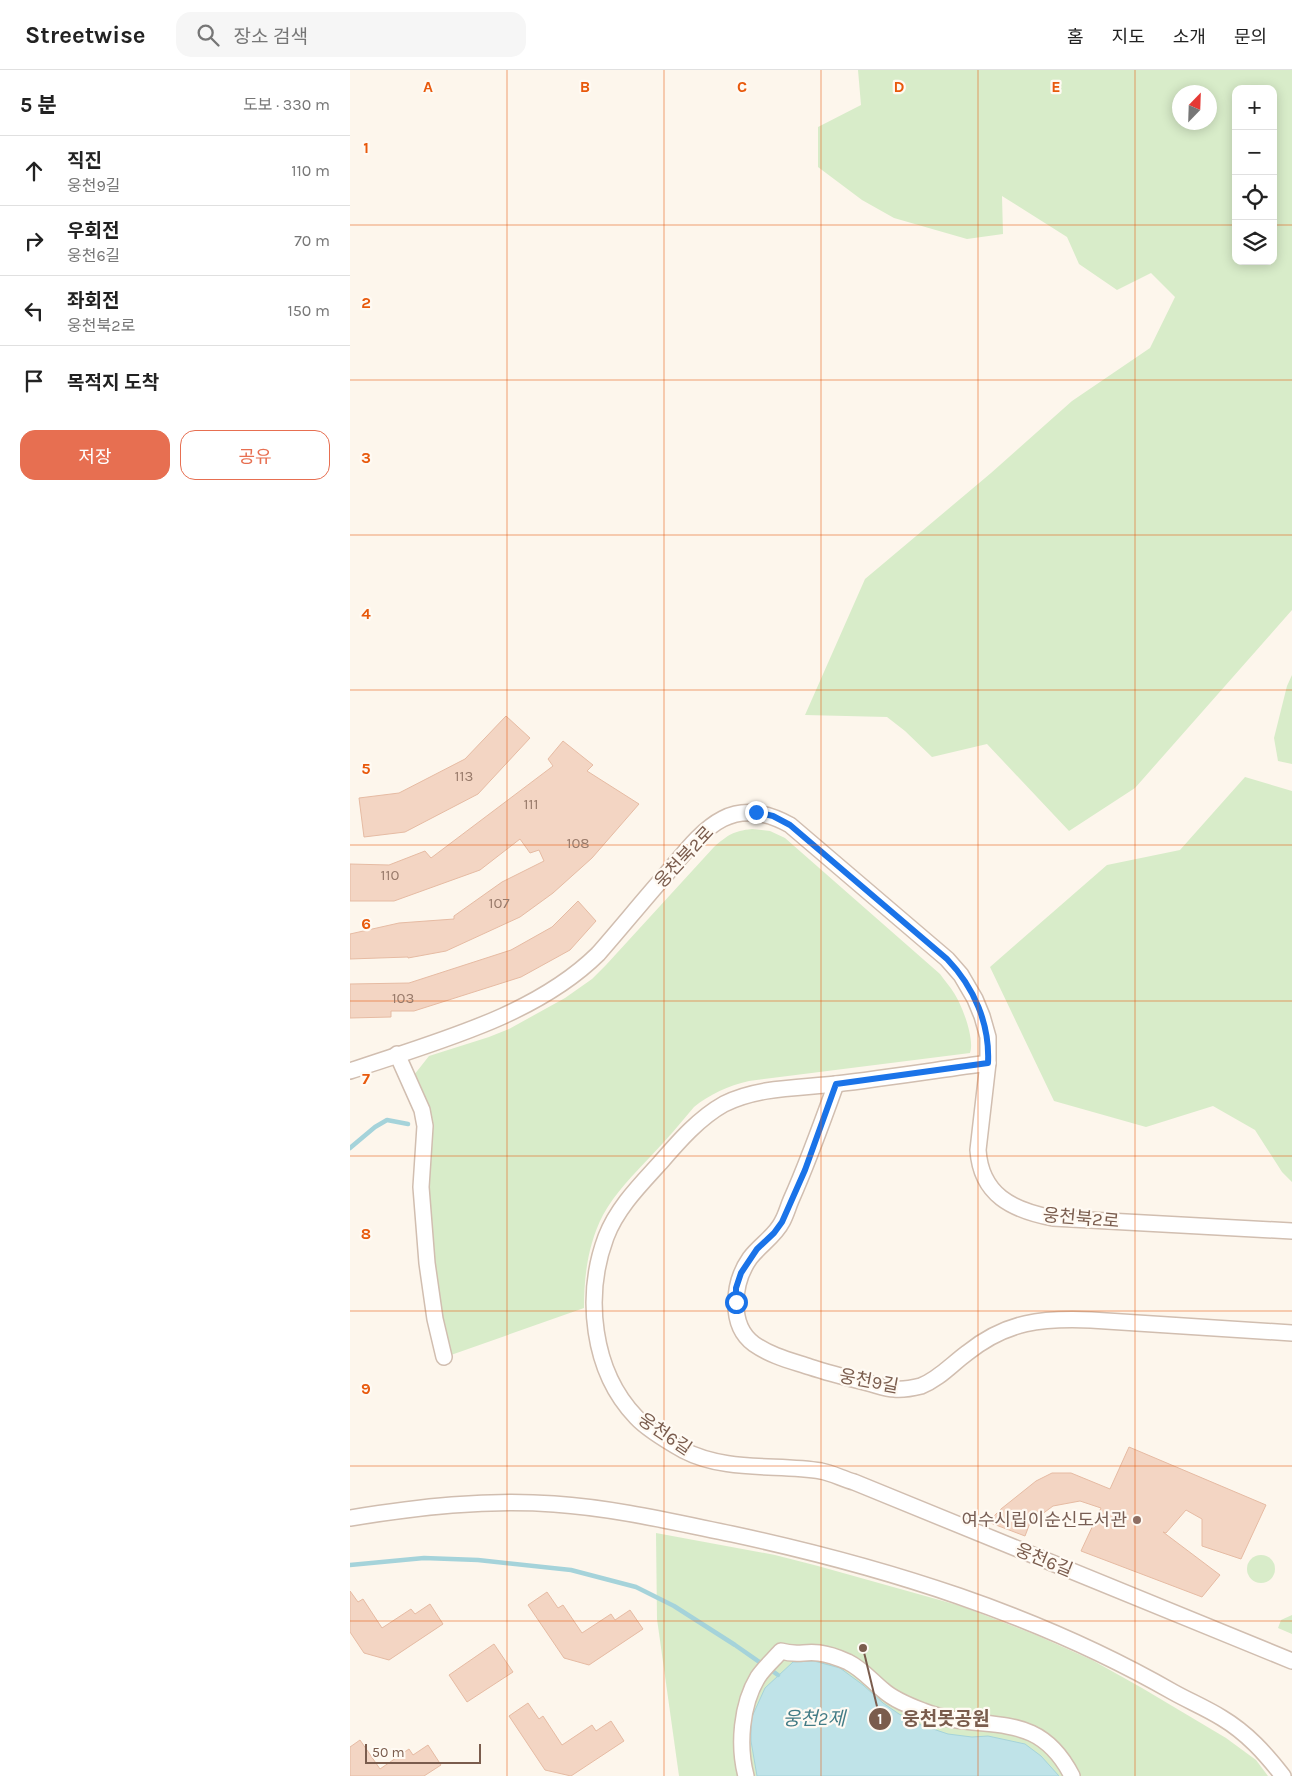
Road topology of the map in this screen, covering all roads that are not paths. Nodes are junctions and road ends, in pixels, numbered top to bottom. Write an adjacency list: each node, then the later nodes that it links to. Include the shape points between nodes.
1 (398, 1054): 2 (street, 웅천북2로, via 502,1017 558,987 598,954 708,827 746,812 765,813 790,825 951,963 966,983 982,1016 988,1037); 3 (street, 웅천북2로); 7 (street, via 422,1110 425,1126 421,1187 427,1263)
2 (988, 1063): 4 (street, 웅천6길); 5 (street, 웅천북2로, via 979,1163 989,1185 1011,1205 1053,1218)
3 (350, 1071)
4 (836, 1084): 6 (street, 웅천9길, via 782,1222 750,1259 736,1288 738,1318 747,1337 771,1354 893,1390 922,1386 940,1376 985,1338 1030,1322 1060,1319); 9 (street, 웅천6길, via 766,1092 724,1104 703,1117 682,1138 617,1214 600,1256 594,1310 605,1368 616,1392 638,1419 684,1450 704,1458 823,1472 854,1482)
5 (1292, 1231)
6 (1292, 1333)
7 (444, 1357)
8 (350, 1518): 12 (street, via 413,1508 497,1502 583,1507 703,1528 874,1570 944,1590 997,1610 1132,1669 1241,1731)
9 (1292, 1661)
10 (746, 1776): 11 (street, via 741,1756 748,1703 758,1677 781,1650 792,1654 819,1653 847,1662 861,1669 891,1696 924,1712 951,1720 1014,1727 1034,1734 1061,1756)
11 (1072, 1776)
12 (1283, 1776)

